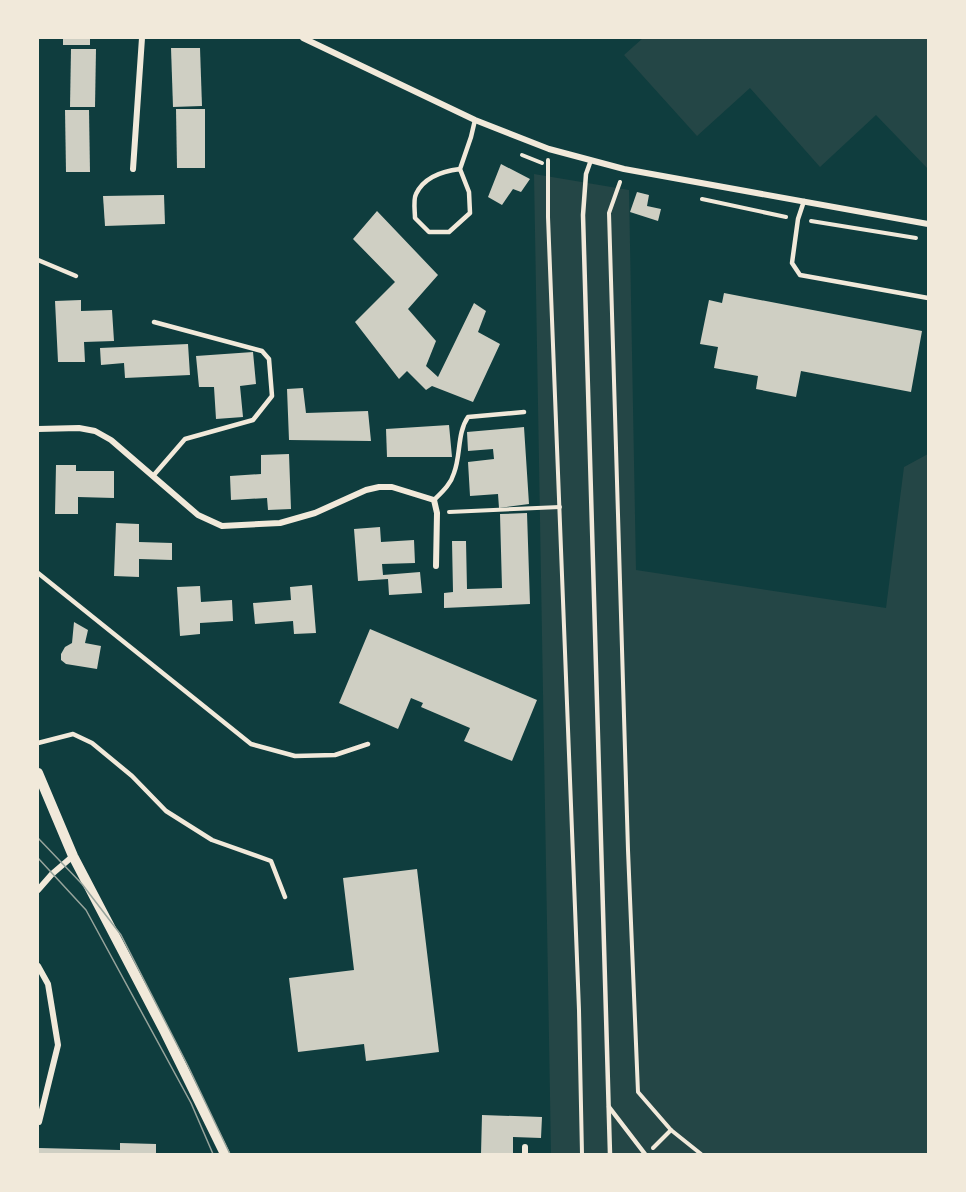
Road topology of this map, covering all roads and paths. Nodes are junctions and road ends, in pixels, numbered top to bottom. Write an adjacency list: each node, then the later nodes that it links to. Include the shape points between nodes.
1 (142, 38): 6 (street)
2 (303, 38): 3 (street)
3 (474, 120): 4 (street); 7 (lane)
4 (549, 149): 5 (street); 19 (path, via 548,217)
5 (591, 160): 8 (street); 30 (lane, via 583,215)
6 (133, 169)
7 (460, 169): 7 (lane, via 443,171 428,179 415,195 416,218 429,232 448,232 470,213 469,192)
8 (624, 169): 9 (street); 32 (path, via 609,213 638,1092)
9 (804, 201): 10 (street); 13 (lane, via 792,263 800,275)
10 (928, 224)
11 (38, 260): 12 (lane)
12 (76, 276)
13 (928, 298)
14 (154, 322): 17 (lane, via 262,351 269,359 272,396 253,420 185,439)
15 (524, 412): 18 (lane, via 468,417 462,428 455,473)
16 (38, 429): 17 (street, via 95,431)
17 (153, 476): 18 (street, via 198,515 222,526 279,523 315,513 379,486)
18 (434, 500): 20 (street)
19 (560, 507): 20 (path); 34 (path)
20 (436, 513): 21 (street)
21 (436, 566)
22 (38, 573): 24 (lane, via 251,744 295,756 335,755)
23 (38, 743): 28 (lane, via 73,734 92,743 166,811 212,840 271,861)
24 (368, 744)
25 (38, 773): 26 (street)
26 (73, 856): 27 (street); 33 (street)
27 (38, 890)
28 (285, 897)
29 (38, 966): 31 (street, via 48,984 57,1045)
30 (609, 1107): 35 (lane); 36 (lane)
31 (39, 1122)
32 (671, 1130): 36 (path); 37 (path)
33 (225, 1155)
34 (582, 1155)
35 (610, 1155)
36 (646, 1155)
37 (701, 1155)

